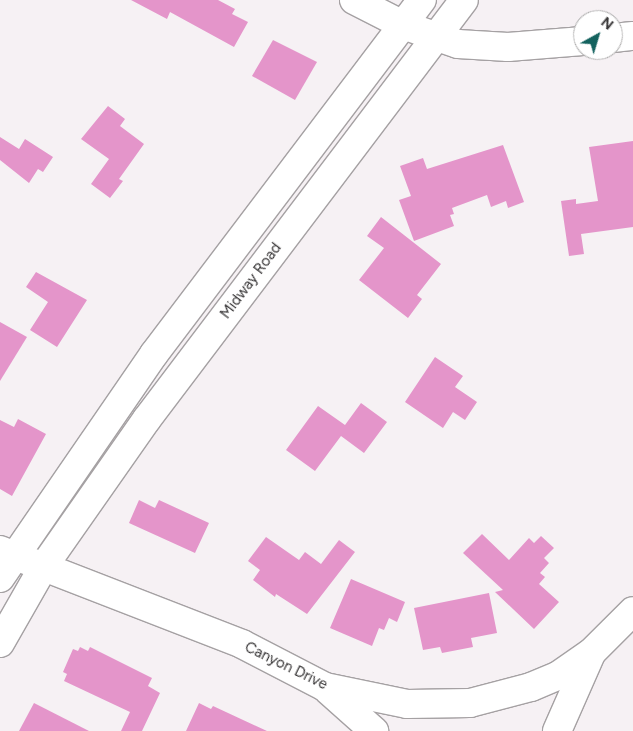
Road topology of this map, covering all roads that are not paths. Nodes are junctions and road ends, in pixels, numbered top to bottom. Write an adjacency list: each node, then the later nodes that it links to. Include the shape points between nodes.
1 (354, 0): 4 (main road)
2 (422, 0): 4 (main road)
3 (464, 0): 5 (main road, Midway Road)
4 (403, 24): 5 (main road); 7 (main road)
5 (435, 37): 6 (main road, via 458,44 508,47); 8 (main road, Midway Road, via 147,419)
6 (573, 41)
7 (7, 552): 8 (main road, Canyon Drive); 9 (main road)
8 (44, 566): 11 (main road, Midway Road); 13 (main road, Canyon Drive, via 242,644)
9 (0, 578)
10 (633, 611): 12 (main road, Canyon Drive)
11 (0, 643)
12 (591, 653): 13 (main road, Canyon Drive, via 559,675 531,687 470,703 407,704); 15 (main road)
13 (325, 687): 14 (main road)
14 (374, 731)
15 (557, 731)

